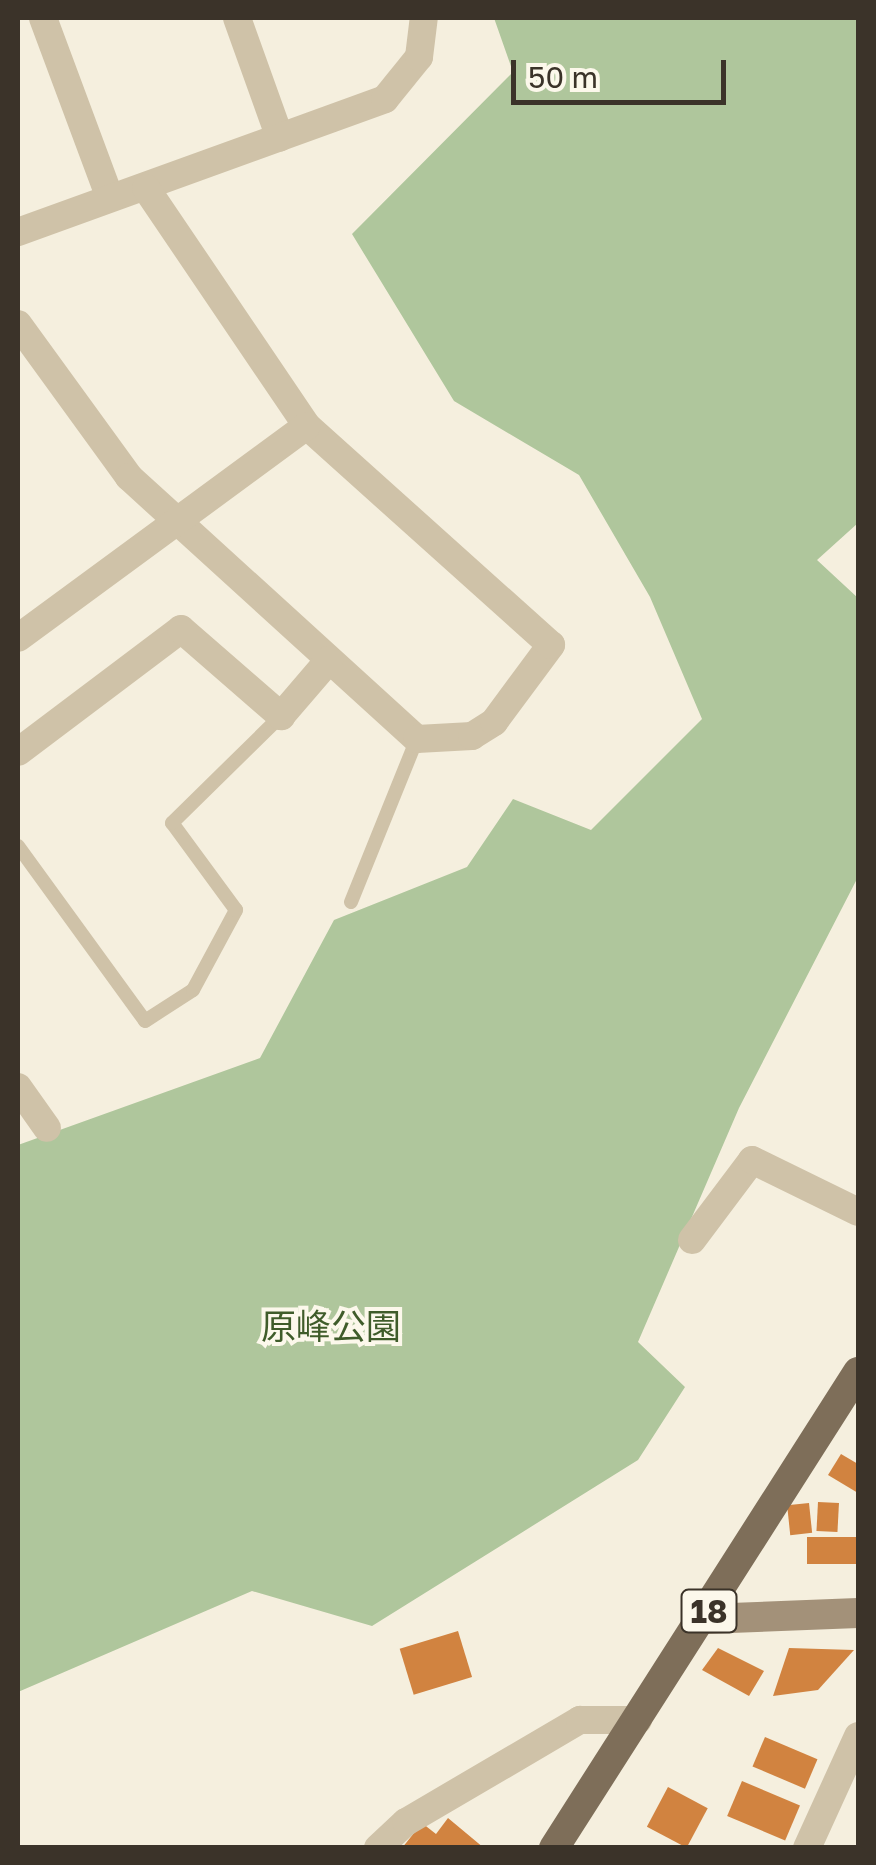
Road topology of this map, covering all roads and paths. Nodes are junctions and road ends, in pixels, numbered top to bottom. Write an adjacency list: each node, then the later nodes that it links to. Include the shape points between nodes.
1 (44, 18): 6 (street)
2 (237, 18): 4 (street)
3 (424, 18): 4 (street, via 419,57 396,90)
4 (280, 138): 5 (street)
5 (146, 188): 6 (street); 9 (street)
6 (110, 198): 7 (street)
7 (18, 232)
8 (18, 324): 10 (street, via 130,477)
9 (307, 426): 10 (street); 14 (street, via 551,645 494,722 472,736)
10 (177, 524): 11 (street); 12 (street)
11 (18, 636)
12 (329, 660): 13 (street); 14 (street)
13 (281, 716): 15 (street, via 182,629); 16 (lane, via 172,823 236,910 193,990 144,1021)
14 (417, 739): 17 (lane)
15 (18, 752)
16 (18, 846)
17 (352, 902)
18 (18, 1087): 19 (street)
19 (47, 1128)
20 (858, 1212): 21 (street, via 752,1160)
21 (692, 1240)
22 (858, 1372): 24 (main road, 18)
23 (858, 1613): 24 (street)
24 (704, 1619): 25 (main road, 18)
25 (638, 1720): 27 (street, via 580,1720 406,1822); 28 (main road, 18)
26 (858, 1736): 29 (street)
27 (378, 1848)
28 (554, 1848)
29 (807, 1848)

